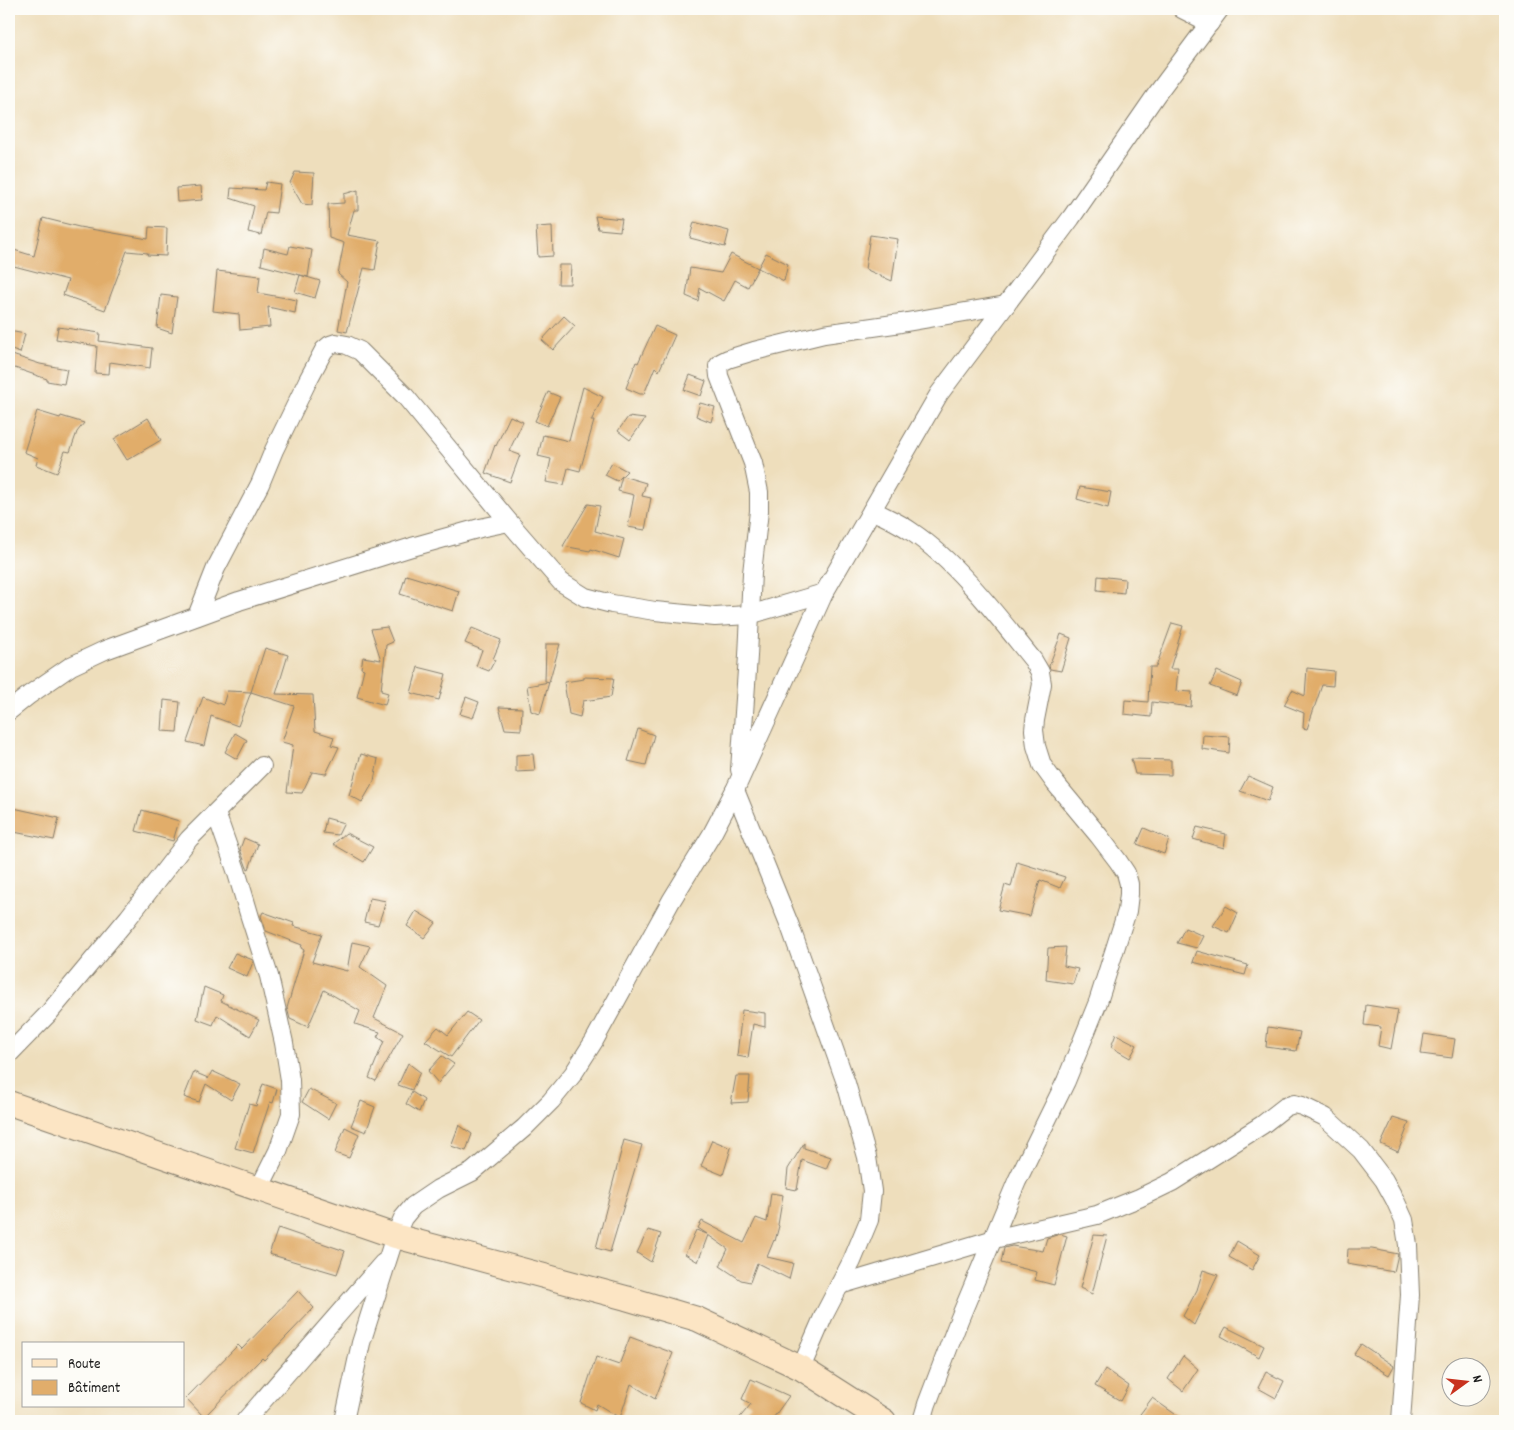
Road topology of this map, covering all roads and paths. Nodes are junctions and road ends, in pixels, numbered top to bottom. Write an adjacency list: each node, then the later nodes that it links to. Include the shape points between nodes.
1 (1182, 9): 2 (street)
2 (1215, 16): 3 (street)
3 (1006, 305): 4 (street, via 939,394); 7 (street, via 824,334 754,351 718,366 753,463 759,492)
4 (872, 510): 6 (street); 16 (street, via 912,532 940,554 1033,660 1042,684 1034,730 1042,765 1109,848 1126,873 1129,884 1127,911 1098,1002)
5 (509, 522): 7 (street, via 561,582 585,597 655,612 715,617); 8 (street, via 412,548); 8 (street, via 405,396 360,351 336,343 324,350 308,380 260,484 216,568)
6 (824, 593): 7 (street); 11 (street)
7 (749, 615): 11 (street)
8 (198, 616): 9 (street, via 71,666)
9 (9, 711)
10 (262, 766): 12 (street)
11 (738, 784): 17 (street, via 573,1074 524,1128 472,1172 413,1206 403,1218); 18 (street, via 846,1083 867,1157 872,1191 868,1220)
12 (216, 813): 13 (street, via 189,838 48,1014); 15 (street, via 268,976 290,1080 291,1114 278,1152)
13 (9, 1054)
14 (9, 1103): 15 (main road)
15 (259, 1189): 17 (main road)
16 (994, 1239): 18 (street); 23 (street, via 959,1320); 24 (street, via 1097,1215 1139,1198 1172,1182 1285,1107 1302,1106 1325,1117 1361,1150 1384,1180 1404,1220 1410,1295)
17 (392, 1246): 19 (main road, via 626,1298 697,1320); 20 (street); 21 (street, via 361,1343)
18 (840, 1285): 19 (street)
19 (801, 1368): 22 (main road)
20 (245, 1421)
21 (344, 1421)
22 (884, 1421)
23 (922, 1421)
24 (1401, 1421)

